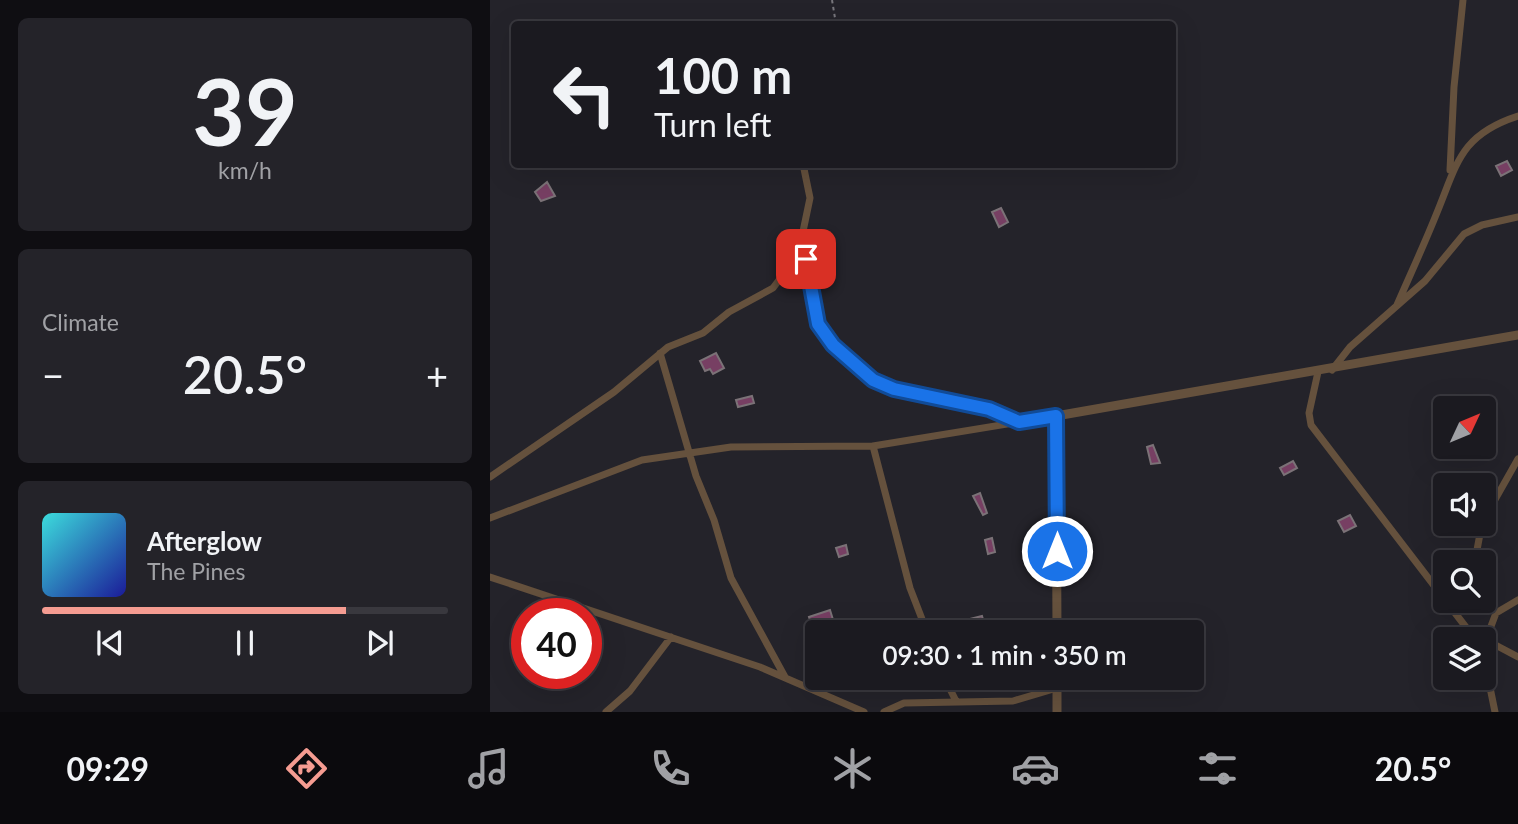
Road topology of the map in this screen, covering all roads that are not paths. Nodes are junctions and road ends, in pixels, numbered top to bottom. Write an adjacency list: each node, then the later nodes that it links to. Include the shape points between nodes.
1 (1463, 0): 4 (street)
2 (1518, 116): 4 (street, via 1474,139)
3 (804, 168): 6 (street, via 810,198)
4 (1450, 172): 7 (street, via 1438,212)
5 (1518, 217): 7 (street, via 1464,234 1426,281)
6 (802, 241): 9 (street, via 773,288 729,312 703,333); 13 (street, via 818,324 855,366 894,389 989,409)
7 (1396, 306): 10 (street, via 1350,346)
8 (1518, 335): 10 (street)
9 (660, 353): 15 (street); 17 (street, via 614,392)
10 (1332, 370): 11 (street)
11 (1318, 372): 12 (street); 22 (street, via 1309,413 1311,425)
12 (1056, 416): 13 (street); 24 (street)
13 (1019, 422): 14 (street)
14 (873, 446): 15 (street, via 758,446); 23 (street)
15 (691, 452): 19 (street, via 642,460); 30 (street, via 731,578)
16 (1518, 458): 18 (street)
17 (490, 477)
18 (1496, 498)
19 (490, 518)
20 (490, 577): 27 (street)
21 (1518, 600): 26 (street, via 1500,609)
22 (1453, 614): 25 (street)
23 (921, 620)
24 (1057, 620)
25 (1464, 627)
26 (1492, 627)
27 (671, 637): 30 (street); 36 (street, via 630,691)
28 (1496, 648): 29 (street)
29 (1518, 657)
30 (785, 678): 37 (street)
31 (950, 690): 35 (street)
32 (1050, 690): 35 (street, via 1008,702)
33 (1057, 690): 39 (street)
34 (1491, 690): 40 (street)
35 (956, 701): 38 (street, via 898,704)
36 (606, 712)
37 (864, 712)
38 (884, 712)
39 (1057, 712)
40 (1495, 712)

